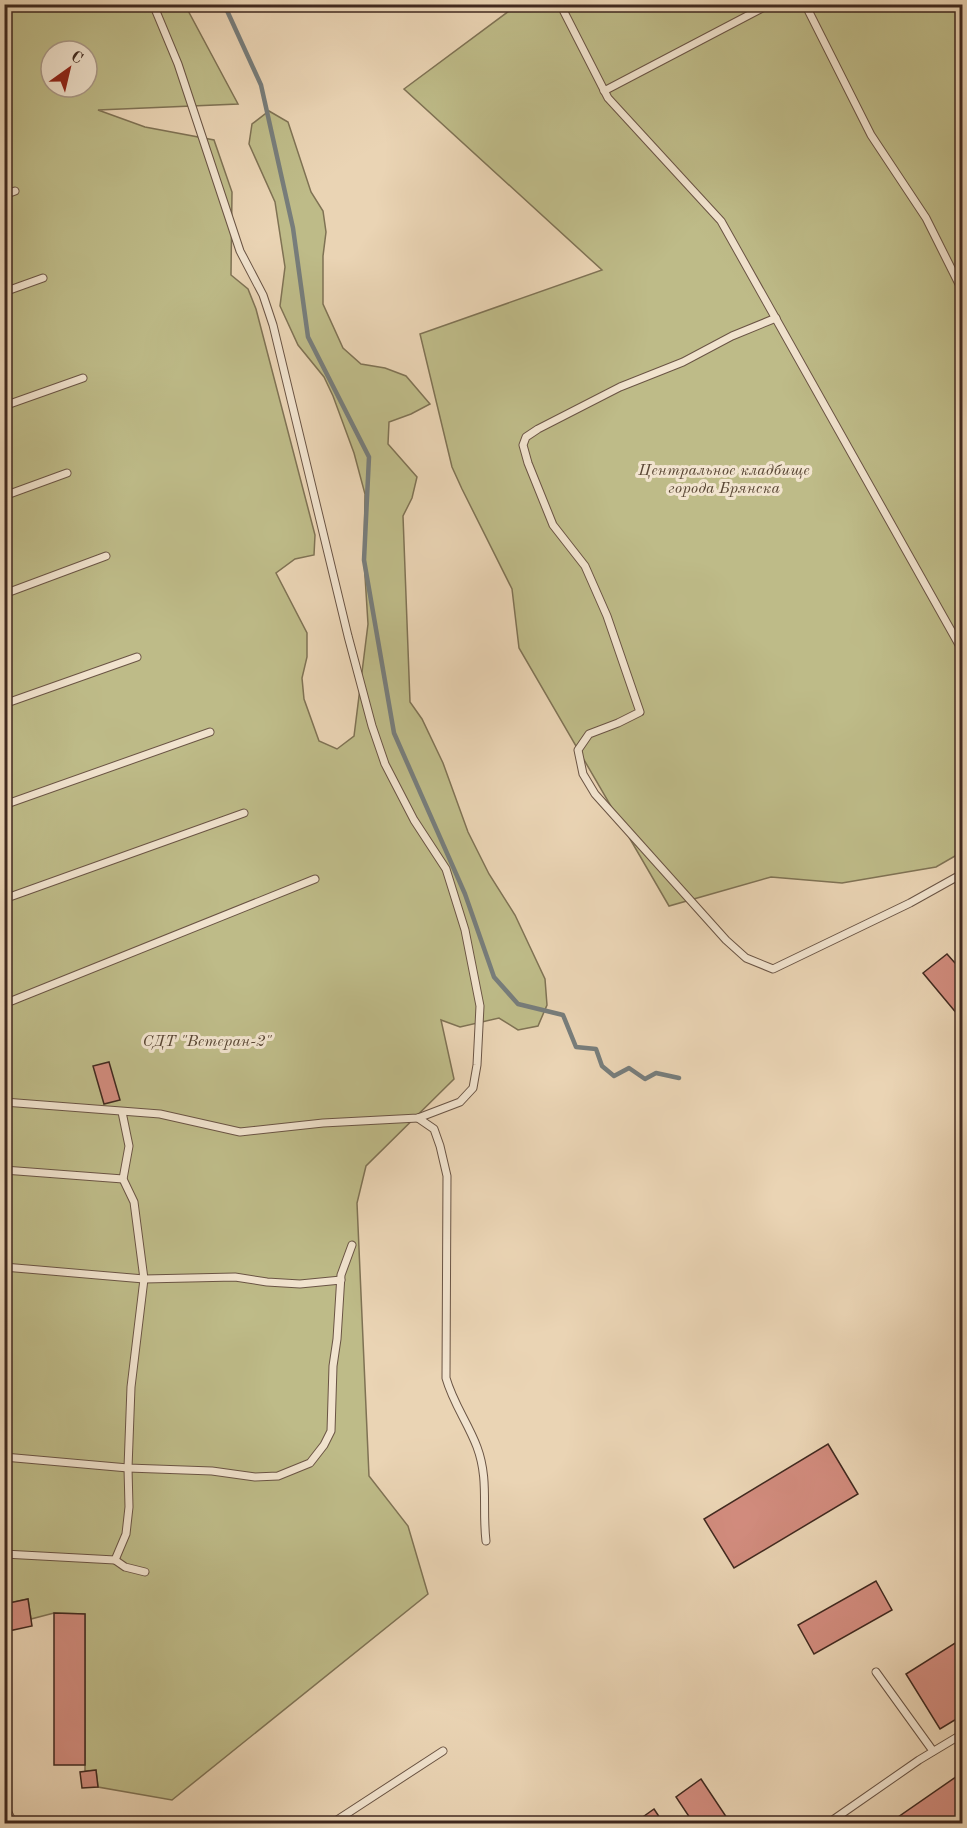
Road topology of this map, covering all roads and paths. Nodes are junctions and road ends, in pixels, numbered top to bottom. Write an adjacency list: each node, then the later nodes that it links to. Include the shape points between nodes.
1 (153, 4): 30 (lane, via 178,64 240,251 263,295 273,325 348,636 385,764 414,820 446,869 465,930 480,1006 473,1088 460,1102)
2 (560, 4): 5 (lane)
3 (770, 4): 5 (lane)
4 (805, 4): 9 (lane, via 871,135 926,219)
5 (604, 91): 11 (lane, via 721,221)
6 (15, 191): 7 (lane)
7 (4, 195)
8 (43, 278): 10 (lane)
9 (963, 290)
10 (4, 292)
11 (776, 318): 18 (lane); 24 (lane, via 620,387 526,437 523,445 528,463 553,525 585,566 640,712 590,734 578,750 583,774 595,794 726,940 746,958 773,969)
12 (83, 378): 13 (lane)
13 (4, 406)
14 (67, 473): 15 (lane)
15 (4, 496)
16 (106, 556): 17 (lane)
17 (4, 594)
18 (963, 650)
19 (137, 657): 20 (lane)
20 (4, 704)
21 (210, 732): 22 (lane)
22 (4, 805)
23 (244, 813): 26 (lane)
24 (963, 874)
25 (315, 879): 27 (lane)
26 (4, 899)
27 (4, 1004)
28 (4, 1102): 29 (lane)
29 (122, 1112): 30 (lane, via 160,1114 240,1132); 32 (lane, via 129,1146)
30 (418, 1118): 39 (lane, via 434,1129 447,1176 446,1378 478,1448 486,1486)
31 (4, 1170): 32 (lane)
32 (123, 1179): 35 (lane, via 134,1202)
33 (352, 1245): 36 (lane)
34 (4, 1267): 35 (lane)
35 (144, 1280): 36 (lane, via 235,1276 300,1284); 38 (lane, via 131,1387)
36 (340, 1280): 38 (lane, via 331,1431 310,1463 278,1476 255,1477)
37 (4, 1457): 38 (lane)
38 (128, 1468): 41 (lane, via 126,1534)
39 (486, 1541)
40 (4, 1554): 41 (lane)
41 (115, 1560): 42 (lane, via 124,1567)
42 (145, 1572)
43 (876, 1672): 46 (lane)
44 (963, 1737): 46 (lane)
45 (443, 1751): 49 (lane)
46 (933, 1751): 50 (lane)
47 (4, 1805): 48 (lane)
48 (14, 1824)
49 (331, 1824)
50 (827, 1824)

